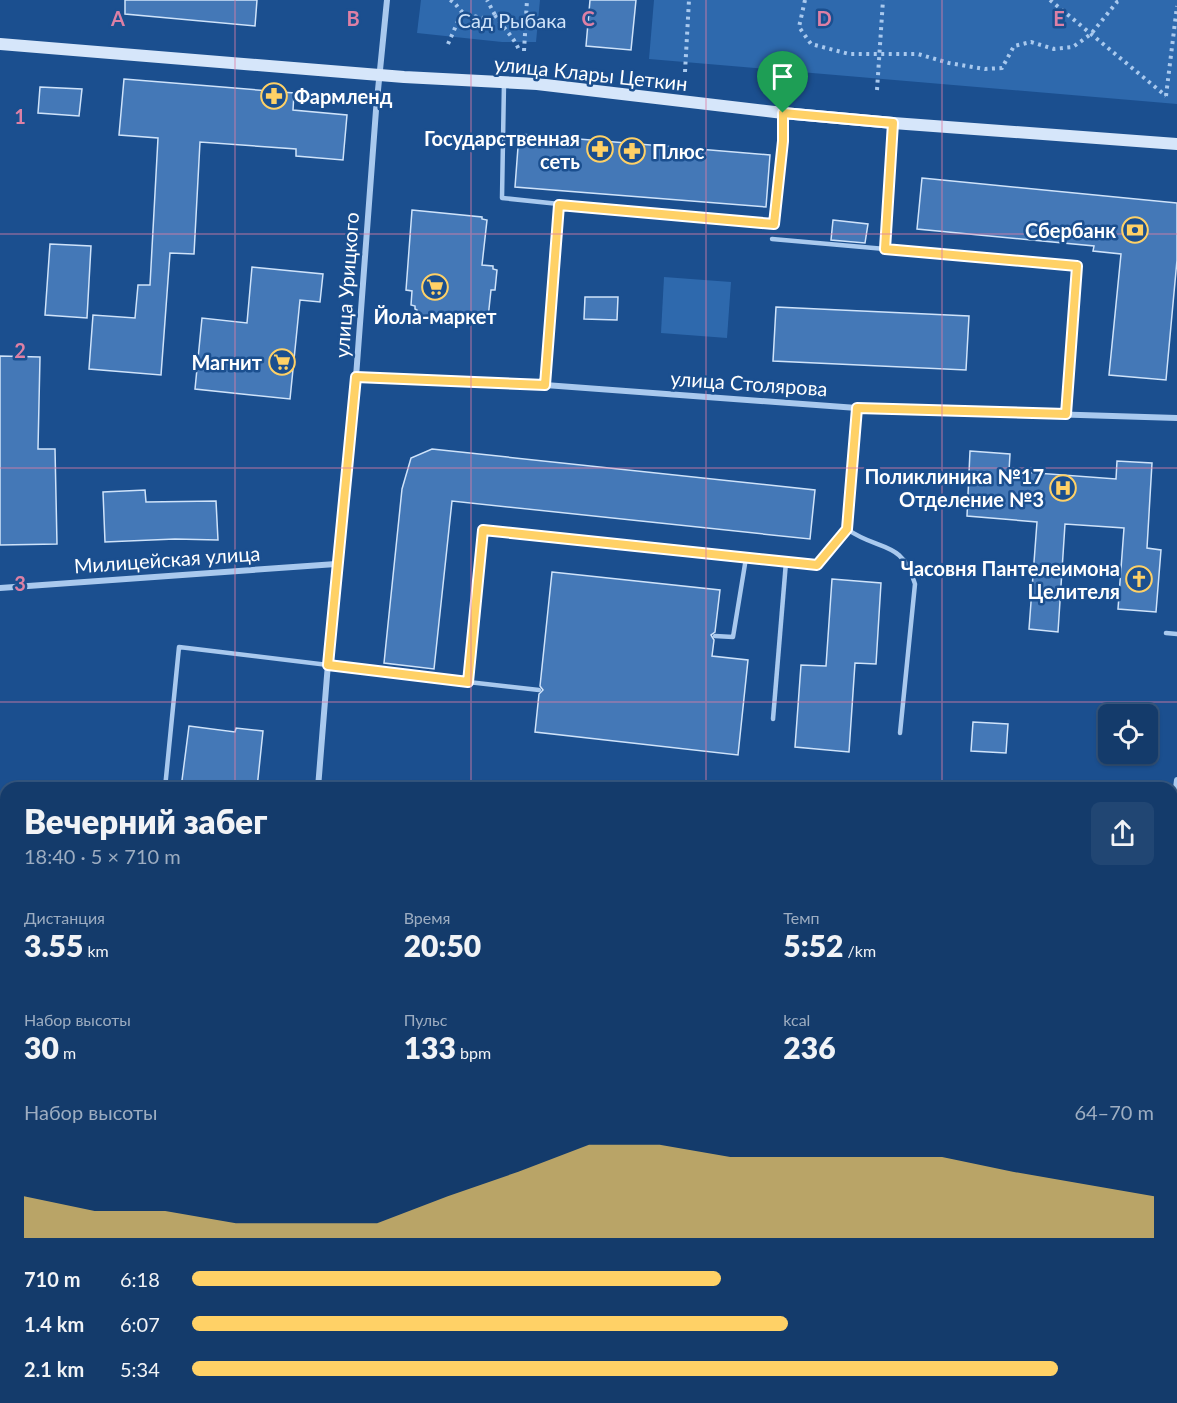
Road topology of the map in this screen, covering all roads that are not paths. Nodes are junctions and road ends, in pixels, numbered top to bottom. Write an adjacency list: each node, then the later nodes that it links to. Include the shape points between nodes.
1 (387, 0): 3 (street, улица Урицкого)
2 (0, 44): 3 (main road, улица Клары Цеткин)
3 (380, 74): 4 (main road, улица Клары Цеткин); 11 (street, улица Урицкого)
4 (504, 83): 5 (main road, улица Клары Цеткин); 8 (lane, via 502,198)
5 (783, 113): 6 (main road, улица Клары Цеткин); 8 (lane, via 774,224)
6 (893, 123): 7 (main road, улица Клары Цеткин); 10 (lane)
7 (1177, 144)
8 (559, 205): 12 (lane)
9 (772, 239): 10 (lane)
10 (885, 249): 14 (lane, via 1077,266)
11 (356, 377): 12 (street, улица Столярова); 19 (street, улица Урицкого)
12 (545, 385): 13 (street, улица Столярова)
13 (857, 408): 14 (street, улица Столярова); 16 (lane)
14 (1066, 414): 15 (street, улица Столярова)
15 (1177, 418)
16 (847, 529): 18 (lane, via 817,565); 28 (lane, via 902,556 915,584)
17 (746, 558): 18 (lane); 23 (lane, via 733,637); 25 (lane, via 483,530)
18 (786, 562): 27 (lane)
19 (336, 564): 20 (street, Милицейская улица); 24 (street, улица Урицкого)
20 (0, 588)
21 (1166, 633): 22 (lane)
22 (1177, 634)
23 (714, 636)
24 (328, 665): 25 (lane); 29 (lane, via 179,647); 30 (street, улица Урицкого)
25 (468, 682): 26 (lane)
26 (539, 690)
27 (773, 719)
28 (900, 733)
29 (166, 782)
30 (318, 782)

